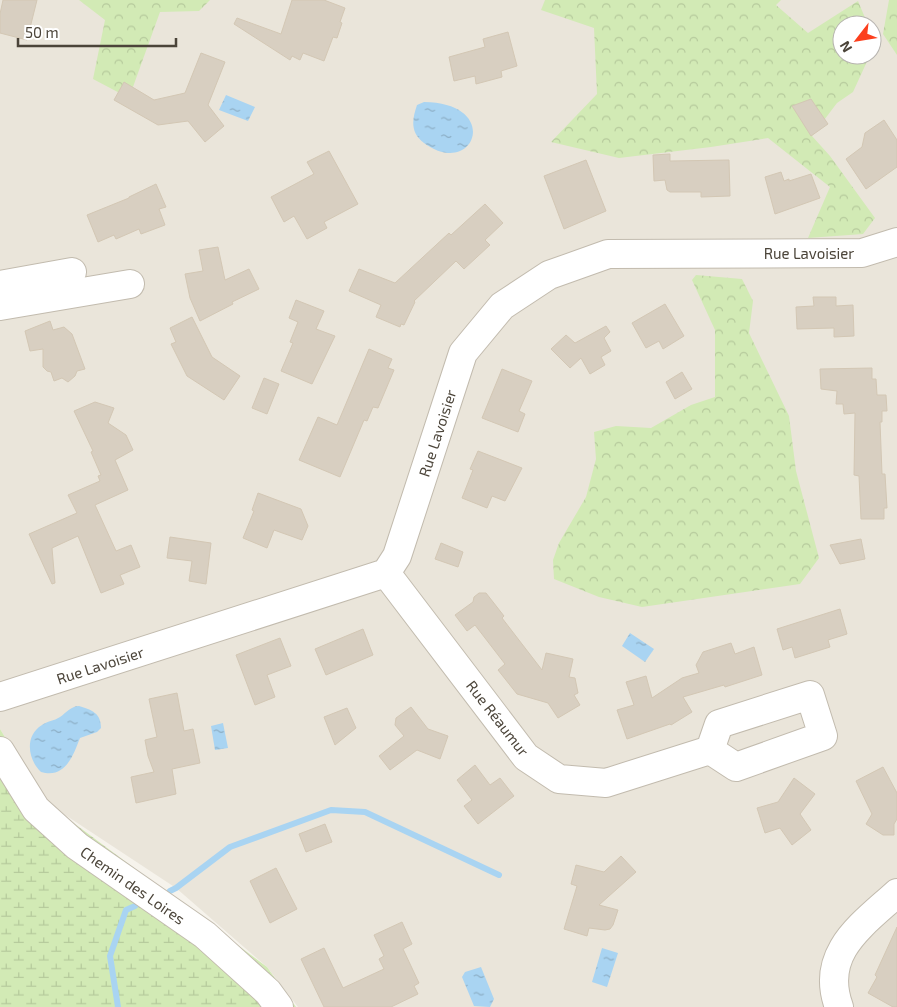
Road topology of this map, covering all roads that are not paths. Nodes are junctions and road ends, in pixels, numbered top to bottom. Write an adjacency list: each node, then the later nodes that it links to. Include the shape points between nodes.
1 (897, 242): 6 (street, Rue Lavoisier, via 862,253 608,254 549,275 502,306 462,353 397,556)
2 (72, 272): 4 (street)
3 (130, 284): 5 (street)
4 (0, 285)
5 (0, 306)
6 (386, 573): 7 (street, Rue Lavoisier); 8 (street, Rue Réaumur, via 526,757 559,779 606,783)
7 (0, 697)
8 (710, 750)
9 (0, 751): 11 (street, Chemin des Loires, via 36,809 77,846 205,935 268,992)
10 (897, 893): 12 (street, via 842,948 836,962 834,981)
11 (279, 1007)
12 (839, 1007)

